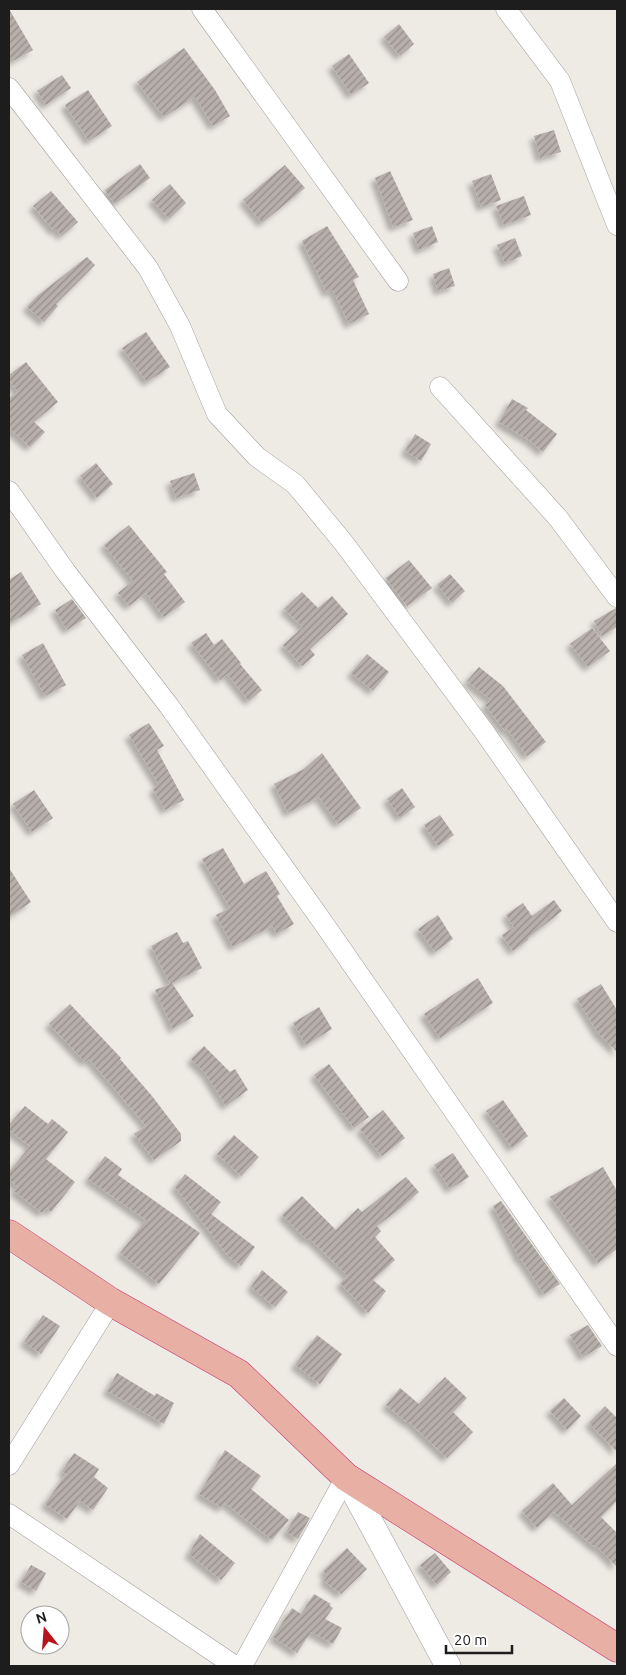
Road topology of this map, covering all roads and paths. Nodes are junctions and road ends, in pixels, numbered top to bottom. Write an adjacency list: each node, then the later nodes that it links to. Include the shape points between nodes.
1 (202, 9): 5 (street)
2 (506, 9): 4 (street, via 560,82)
3 (9, 88): 9 (street, via 148,268 180,326 217,414 257,457 295,484 343,542 483,730)
4 (617, 226)
5 (398, 281)
6 (440, 387): 8 (street, via 558,518)
7 (9, 491): 12 (street, via 66,572 170,706)
8 (617, 597)
9 (617, 922)
10 (9, 1234): 11 (highway)
11 (111, 1302): 13 (street); 14 (highway, via 240,1374)
12 (617, 1346)
13 (9, 1465)
14 (346, 1478): 16 (highway); 18 (street); 19 (street)
15 (9, 1514): 17 (street)
16 (617, 1648)
17 (235, 1666)
18 (242, 1666)
19 (448, 1666)

